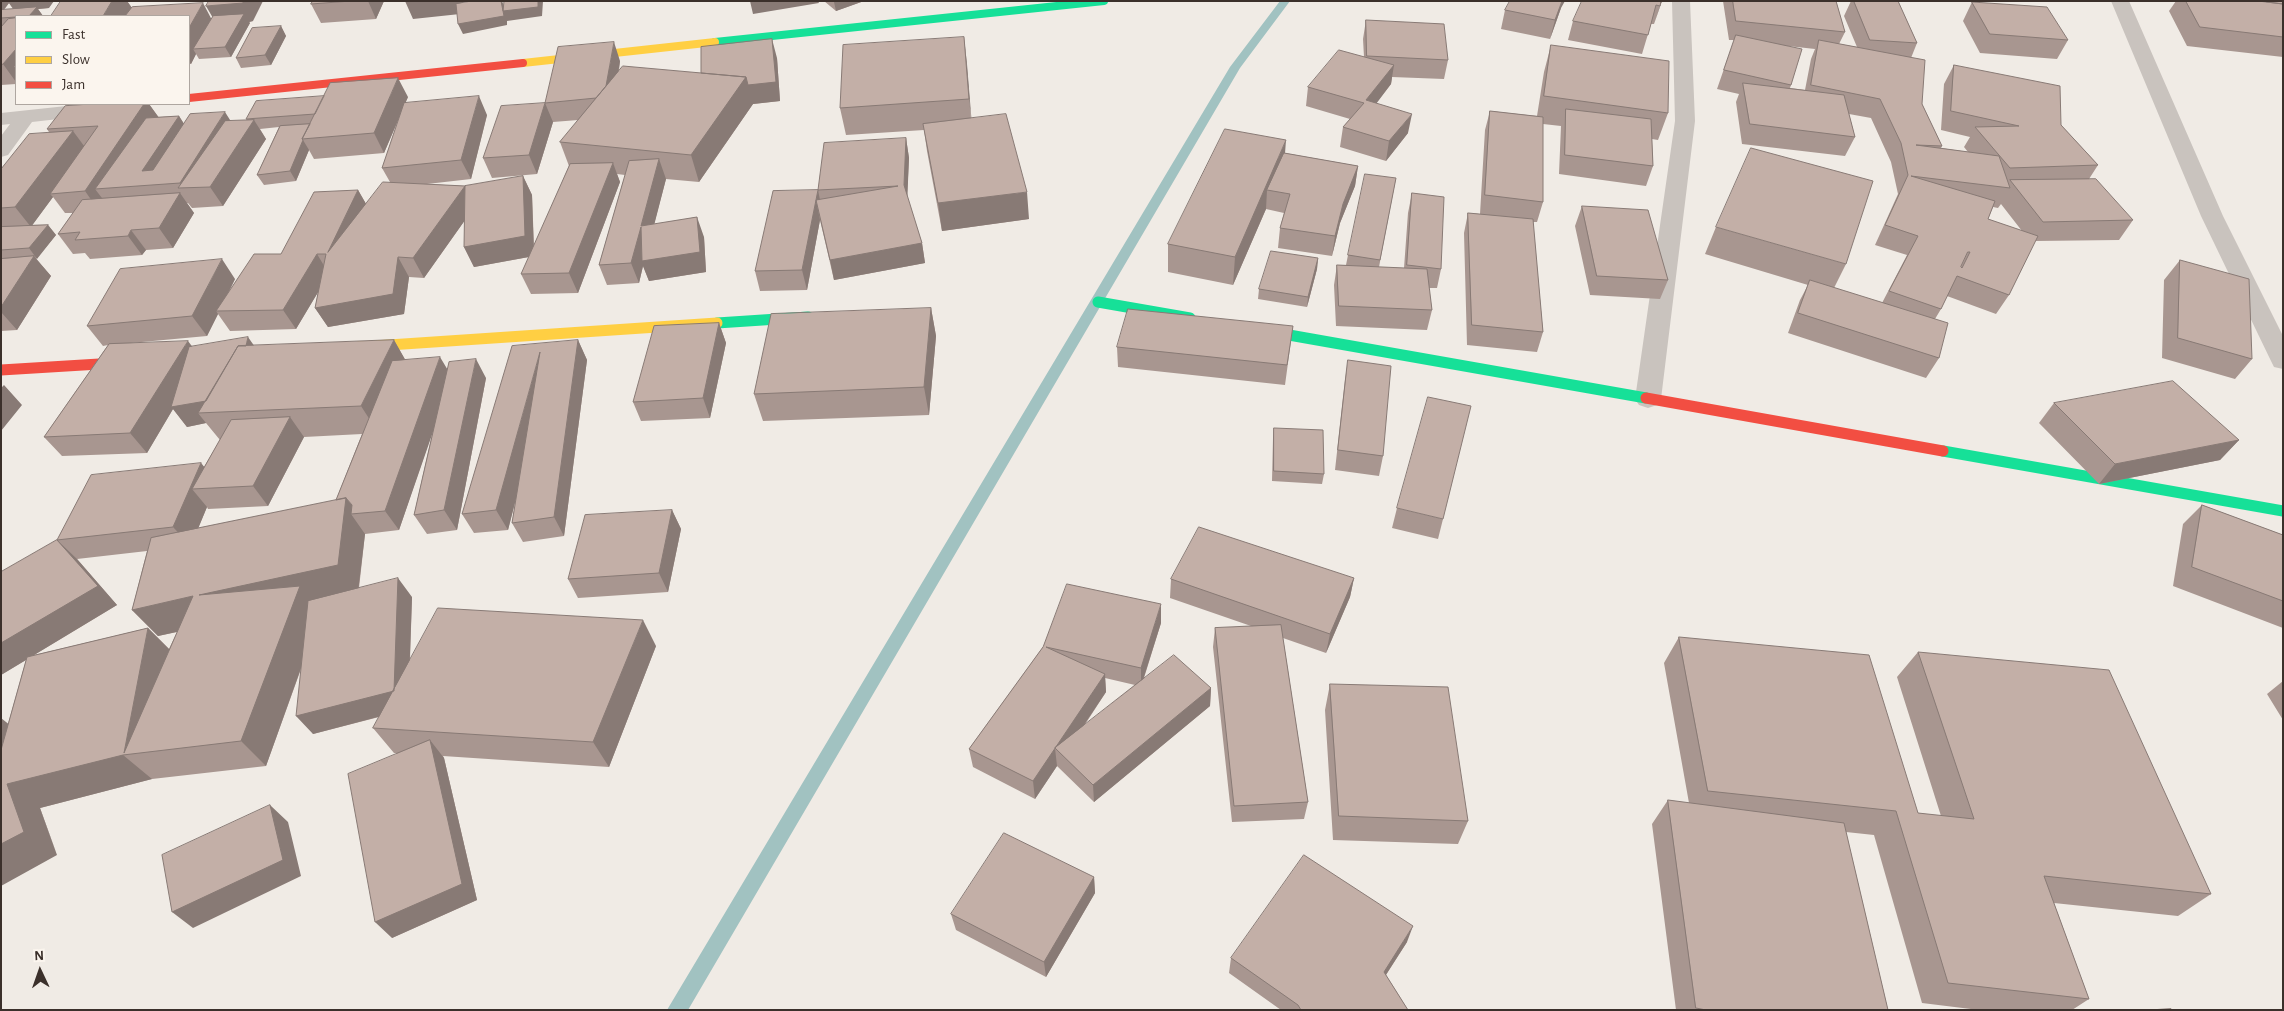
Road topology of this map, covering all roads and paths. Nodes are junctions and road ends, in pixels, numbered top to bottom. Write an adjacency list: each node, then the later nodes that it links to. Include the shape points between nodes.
1 (1104, 1): 4 (street)
2 (1681, 1): 17 (street, via 1685,121)
3 (2120, 1): 15 (street, via 2212,216)
4 (190, 98)
5 (129, 105): 6 (street)
6 (26, 116): 7 (street); 8 (street)
7 (1, 118)
8 (1, 151)
9 (1098, 302): 11 (street)
10 (818, 316): 13 (street)
11 (1206, 321)
12 (1245, 328): 17 (street)
13 (352, 347)
14 (145, 361): 16 (street)
15 (2283, 361)
16 (1, 370)
17 (1648, 399): 18 (street)
18 (2283, 511)

